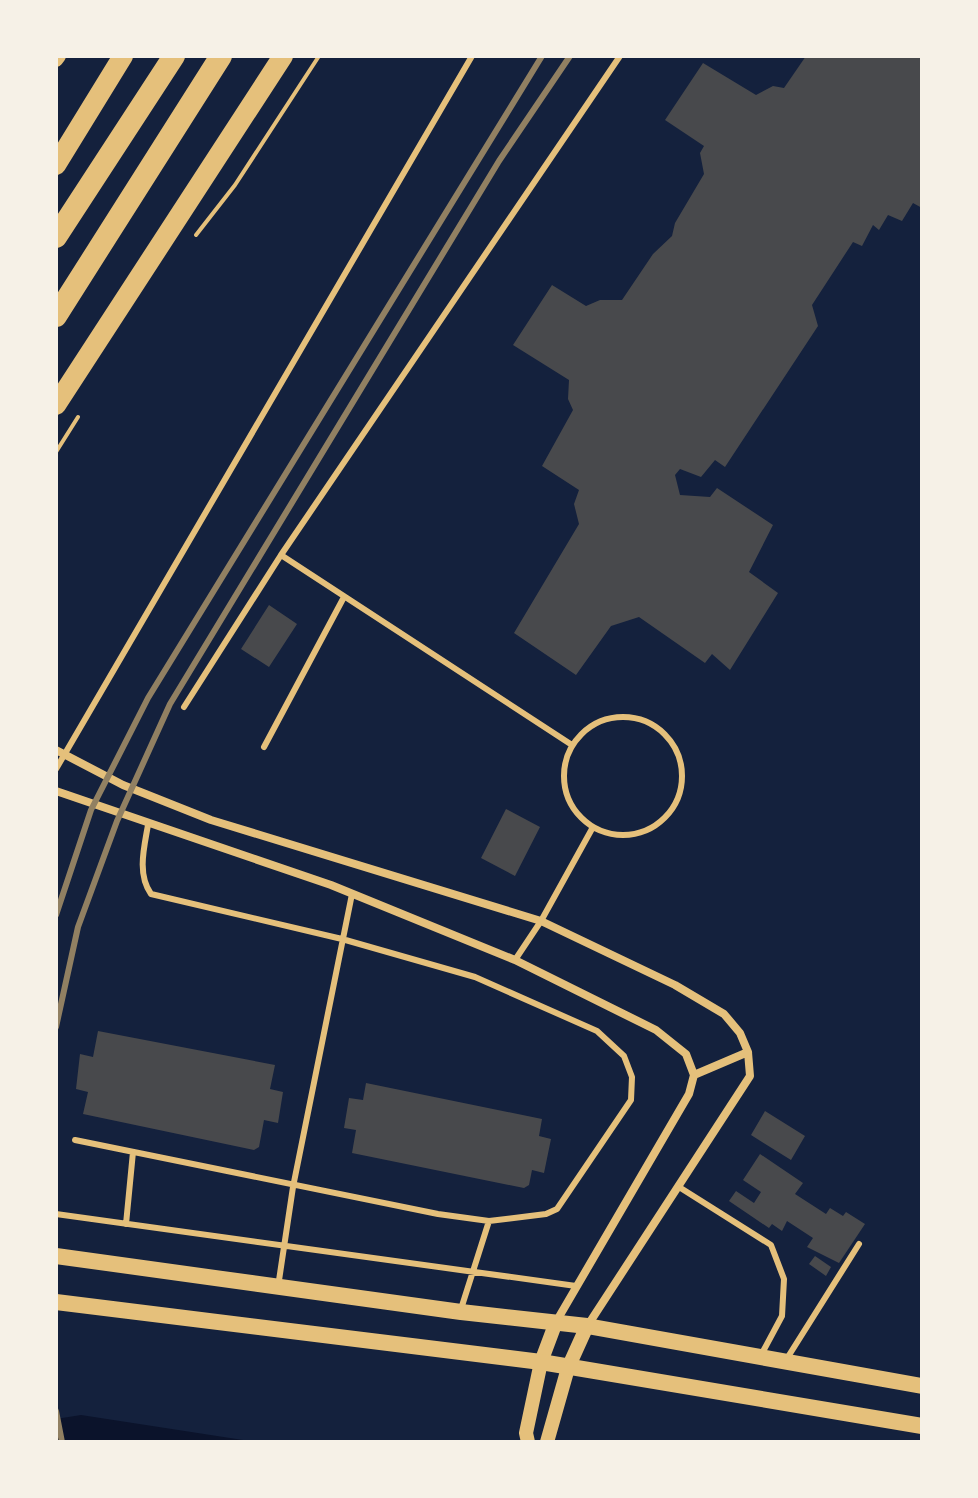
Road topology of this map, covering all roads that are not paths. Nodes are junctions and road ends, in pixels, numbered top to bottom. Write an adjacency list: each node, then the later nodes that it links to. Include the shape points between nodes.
1 (123, 56): 7 (main road)
2 (174, 56): 8 (highway)
3 (221, 56): 9 (highway)
4 (283, 56): 10 (main road)
5 (472, 56): 16 (lane)
6 (620, 56): 11 (lane)
7 (56, 165)
8 (56, 237)
9 (56, 316)
10 (56, 405)
11 (281, 555): 12 (lane); 13 (lane)
12 (344, 597): 14 (lane); 15 (lane)
13 (184, 707)
14 (572, 745): 20 (lane, via 564,767 565,790 575,811); 20 (lane, via 608,718 632,717 654,725 671,741 681,762 682,785 674,807 659,824 637,834 614,835)
15 (264, 747)
16 (60, 753): 17 (lane); 22 (street, via 211,820)
17 (56, 769)
18 (56, 791): 19 (street)
19 (148, 825): 21 (street); 23 (lane, via 142,860 151,894)
20 (593, 827): 22 (lane)
21 (352, 894): 23 (lane); 24 (street)
22 (541, 921): 24 (lane); 25 (street, via 724,1014)
23 (342, 939): 29 (lane); 32 (lane, via 475,977 597,1031 624,1056 632,1077 631,1100 557,1209)
24 (515, 960): 26 (street, via 656,1030 686,1054)
25 (748, 1052): 26 (street); 30 (street, via 750,1076)
26 (694, 1075): 38 (street, via 689,1094)
27 (75, 1140): 28 (lane)
28 (133, 1152): 29 (lane); 33 (lane)
29 (293, 1187): 32 (lane); 35 (lane)
30 (679, 1187): 43 (street); 44 (lane, via 771,1245 784,1279 782,1316)
31 (56, 1214): 33 (lane)
32 (489, 1221): 37 (lane)
33 (126, 1224): 35 (lane)
34 (859, 1244): 46 (lane)
35 (284, 1246): 37 (lane); 39 (lane)
36 (56, 1256): 39 (main road)
37 (473, 1271): 38 (lane); 41 (lane)
38 (576, 1286): 42 (street)
39 (278, 1287): 41 (main road)
40 (56, 1302): 45 (main road)
41 (461, 1312): 42 (main road)
42 (556, 1322): 43 (main road); 45 (street)
43 (587, 1326): 44 (main road); 47 (street)
44 (759, 1359): 46 (main road)
45 (541, 1362): 47 (main road); 50 (street)
46 (784, 1363): 48 (main road)
47 (568, 1368): 49 (main road); 51 (street)
48 (922, 1386)
49 (922, 1426)
50 (528, 1442)
51 (547, 1442)

